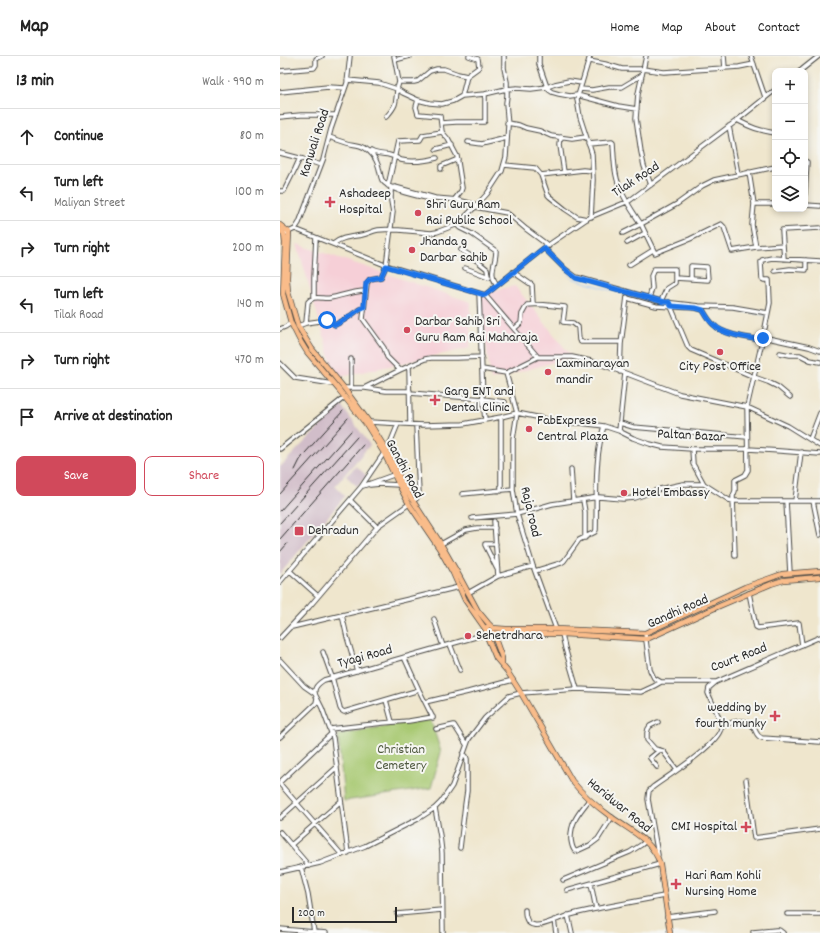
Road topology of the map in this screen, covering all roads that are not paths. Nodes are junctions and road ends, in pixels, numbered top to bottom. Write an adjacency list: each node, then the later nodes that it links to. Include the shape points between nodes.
1 (322, 56): 18 (street, via 316,59 314,68)
2 (350, 56): 21 (street, Kanwali Road)
3 (410, 56): 12 (street)
4 (469, 56): 20 (street, via 478,59 479,67)
5 (504, 56): 27 (street)
6 (539, 56): 24 (street)
7 (590, 56): 13 (street)
8 (646, 56): 17 (street)
9 (724, 56): 15 (street)
10 (751, 56): 14 (street)
11 (819, 56): 16 (street)
12 (395, 58): 22 (street)
13 (589, 61): 17 (street, via 622,69); 23 (street)
14 (754, 64): 15 (street); 34 (street)
15 (725, 68): 17 (street, via 664,72)
16 (804, 68)
17 (643, 69): 19 (street)
18 (280, 71)
19 (642, 75): 28 (street, via 622,87); 36 (street)
20 (467, 76): 22 (street, via 437,69 430,71 418,81); 32 (street)
21 (347, 80): 25 (street, Kanwali Road); 26 (street, via 379,83)
22 (399, 82): 26 (street)
23 (582, 82): 24 (street, via 569,81); 28 (street)
24 (547, 87): 27 (street); 33 (street, via 552,92)
25 (345, 88): 29 (street, via 328,87); 37 (street, Kanwali Road)
26 (397, 89): 35 (street); 39 (street, via 397,102)
27 (506, 89): 31 (street); 42 (street)
28 (580, 89): 33 (street)
29 (280, 92)
30 (772, 92): 34 (street, Tilak Road)
31 (485, 94): 32 (street); 41 (street, via 484,122)
32 (462, 96): 35 (street, via 442,104)
33 (577, 96): 36 (street); 48 (street)
34 (766, 97): 40 (street, Tilak Road)
35 (418, 100): 41 (street, via 418,114 439,116)
36 (637, 109): 69 (street, via 640,152)
37 (336, 115): 38 (street); 46 (street, Kanwali Road)
38 (280, 117)
39 (386, 117)
40 (737, 120): 43 (street, Tilak Road); 45 (street, via 751,128)
41 (441, 123): 44 (street)
42 (507, 123): 47 (street); 49 (street)
43 (729, 126): 67 (street); 69 (street, Tilak Road)
44 (442, 132): 53 (street); 56 (street, via 423,135 421,140 398,142)
45 (772, 133)
46 (329, 137): 50 (street); 60 (street, Kanwali Road)
47 (561, 137): 48 (street); 65 (street)
48 (586, 137): 52 (street)
49 (507, 138): 51 (street, via 486,143); 61 (street)
50 (343, 142): 56 (street, via 362,144 373,152); 70 (street, via 364,147 369,151 378,165 382,181)
51 (468, 142)
52 (588, 144): 64 (street, via 592,154); 73 (street, via 613,142 616,174)
53 (452, 145): 54 (street); 59 (street)
54 (436, 149)
55 (280, 153): 57 (street)
56 (395, 157): 58 (street, via 409,161); 70 (street)
57 (300, 158): 60 (street); 71 (street, via 284,190)
58 (437, 158)
59 (458, 159): 63 (street, via 442,166); 72 (street, via 462,188)
60 (321, 165): 85 (street, Kanwali Road)
61 (504, 165): 68 (street, via 535,168); 77 (street, via 496,181)
62 (772, 168): 66 (street)
63 (441, 169)
64 (593, 171): 65 (street); 79 (street)
65 (564, 172): 68 (street)
66 (749, 172): 67 (street); 74 (street)
67 (738, 174): 82 (street, via 702,186 677,204)
68 (541, 175): 80 (street, via 550,197 577,217)
69 (651, 185): 73 (street, Tilak Road)
70 (390, 187): 72 (street, via 435,198); 77 (street, via 438,201); 87 (street, via 393,212)
71 (280, 191)
72 (455, 199): 77 (street)
73 (626, 202): 79 (street, Tilak Road); 82 (street)
74 (754, 204): 75 (street); 96 (street, via 752,225)
75 (772, 204)
76 (808, 205): 78 (street)
77 (476, 206): 81 (street); 94 (street, via 504,212)
78 (820, 206)
79 (591, 217): 80 (street, Tilak Road)
80 (586, 219): 94 (street, Tilak Road)
81 (458, 224): 87 (street, via 432,233); 110 (street, via 460,228 496,251)
82 (641, 224): 89 (street); 90 (street)
83 (280, 225): 88 (main road)
84 (820, 228): 95 (street, via 782,230)
85 (295, 229): 88 (street); 91 (street)
86 (280, 230): 88 (main road)
87 (390, 230): 93 (street, via 378,230 344,238); 104 (street)
88 (287, 233): 108 (main road); 128 (main road, via 288,292)
89 (623, 233)
90 (645, 233): 92 (street); 99 (street)
91 (316, 238): 93 (street); 118 (street)
92 (627, 243)
93 (332, 244): 104 (street)
94 (550, 245): 97 (street, Tilak Road)
95 (783, 245): 96 (street); 100 (street)
96 (756, 247): 99 (street, via 732,251 721,224 655,253)
97 (544, 248): 107 (street, Tilak Road); 115 (street, via 576,278)
98 (461, 250): 109 (street, via 487,268)
99 (653, 250): 103 (street)
100 (784, 259): 101 (street); 125 (street, via 772,258 761,262 762,279 769,280)
101 (806, 260): 102 (street); 106 (street, via 806,270)
102 (820, 261)
103 (629, 265)
104 (386, 266): 114 (street, via 381,277 366,283); 116 (street)
105 (466, 268): 109 (street)
106 (775, 271)
107 (513, 272): 113 (street, Tilak Road); 122 (street, via 532,285)
108 (282, 275): 126 (main road, via 283,294)
109 (488, 276): 110 (street)
110 (493, 278): 113 (street)
111 (675, 278): 112 (street); 120 (street, via 675,269 654,269); 121 (street, via 675,283 667,288)
112 (691, 279): 112 (street, via 708,280 707,266 691,266)
113 (497, 286): 117 (street, Tilak Road)
114 (366, 291): 118 (street, via 329,299); 124 (street)
115 (628, 292): 119 (street); 120 (street)
116 (478, 293): 117 (street); 136 (street)
117 (485, 295): 131 (street)
118 (314, 298): 127 (street, via 309,301)
119 (627, 298): 123 (street, via 656,306); 133 (street)
120 (649, 298): 121 (street)
121 (661, 301): 123 (street)
122 (533, 304): 131 (street, via 526,306 520,323); 133 (street, via 565,307 563,322 574,323 578,327 581,342)
123 (670, 304): 125 (street, via 733,307); 132 (street, via 703,310 715,327 738,336); 147 (street, via 691,350)
124 (364, 307): 127 (street, via 335,325 327,320); 143 (street, via 364,321 384,348 387,357)
125 (768, 313): 129 (street)
126 (292, 323): 130 (street); 148 (main road, via 307,352)
127 (306, 323): 128 (street)
128 (298, 326): 148 (main road)
129 (765, 328)
130 (280, 329)
131 (514, 329): 137 (street)
132 (762, 340): 134 (street, via 763,338); 147 (street)
133 (621, 342): 144 (street)
134 (820, 351)
135 (780, 353): 140 (street, via 800,355)
136 (482, 357): 141 (street, via 431,358); 142 (street)
137 (538, 357): 144 (street, via 572,357); 146 (street)
138 (351, 359): 150 (street)
139 (280, 362): 148 (street, via 295,378)
140 (820, 362)
141 (409, 366): 143 (street); 152 (street)
142 (482, 369): 146 (street); 155 (street)
143 (400, 370): 151 (street)
144 (620, 372): 145 (street)
145 (625, 373): 157 (street, via 680,394); 163 (street)
146 (506, 374): 158 (street, Raja road)
147 (754, 377): 153 (street, via 778,387); 157 (street)
148 (336, 383): 149 (main road, Gandhi Road); 154 (main road, Gandhi Road)
149 (344, 388): 150 (street); 162 (main road, Gandhi Road)
150 (351, 388): 151 (street)
151 (364, 388): 152 (street)
152 (410, 392): 155 (street); 165 (street)
153 (790, 396)
154 (345, 397): 172 (street); 175 (main road, Gandhi Road)
155 (483, 398): 156 (street); 161 (street)
156 (505, 402)
157 (747, 407): 169 (street); 170 (street, via 788,426)
158 (517, 413): 160 (street); 167 (street, Paltan Bazar, via 566,423); 183 (street, Raja road, via 513,439)
159 (820, 413): 170 (street)
160 (501, 417): 161 (street); 184 (street)
161 (485, 420): 166 (street, via 463,424)
162 (369, 422): 164 (street); 175 (main road, Gandhi Road)
163 (620, 423): 168 (street); 169 (street, via 633,427)
164 (398, 424): 165 (street); 175 (street)
165 (410, 424): 166 (street)
166 (416, 425): 195 (street, via 419,494)
167 (604, 426): 168 (street, Paltan Bazar); 186 (street, via 600,439)
168 (618, 431): 173 (street, Paltan Bazar, via 662,447)
169 (747, 437): 174 (street)
170 (810, 440): 171 (street)
171 (820, 446)
172 (280, 449)
173 (692, 449): 174 (street, Paltan Bazar); 180 (street, via 694,466)
174 (748, 449): 176 (street, Paltan Bazar); 190 (street, via 748,470 745,475 735,480)
175 (385, 452): 179 (main road, Gandhi Road); 182 (street)
176 (801, 452): 177 (street, Paltan Bazar); 192 (street)
177 (820, 454)
178 (571, 470): 189 (street)
179 (396, 474): 181 (main road, Gandhi Road); 182 (street); 195 (main road, Gandhi Road)
180 (704, 484): 186 (street, via 683,484 635,498); 190 (street)
181 (399, 485): 182 (street, via 380,484); 195 (main road, Gandhi Road)
182 (362, 487): 187 (street)
183 (512, 489): 184 (street); 196 (street, Raja road)
184 (501, 491): 185 (street)
185 (462, 494)
186 (597, 498): 188 (street); 202 (street, via 596,530)
187 (350, 500): 199 (street); 208 (street)
188 (583, 500): 189 (street); 202 (street)
189 (573, 501): 196 (street)
190 (733, 501): 191 (street); 205 (street)
191 (786, 501): 192 (street); 211 (street)
192 (795, 501): 193 (street)
193 (813, 501): 194 (street); 201 (street)
194 (820, 501)
195 (411, 503): 199 (street); 203 (main road, Gandhi Road); 215 (main road, Gandhi Road)
196 (517, 514): 197 (street); 206 (street, Raja road)
197 (472, 518)
198 (494, 521): 200 (street)
199 (377, 527): 218 (street)
200 (495, 528): 203 (street, via 466,530); 204 (street)
201 (820, 535)
202 (585, 538): 209 (street, via 579,540 561,563)
203 (441, 544): 216 (main road, Gandhi Road)
204 (496, 544): 207 (street); 207 (street, via 485,545)
205 (735, 556)
206 (533, 566): 209 (street, Raja road); 212 (street)
207 (498, 570): 212 (street)
208 (290, 571): 214 (street); 218 (street)
209 (535, 571): 223 (street, Raja road)
210 (820, 571): 211 (main road, Gandhi Road)
211 (790, 573): 227 (main road, Gandhi Road, via 745,587)
212 (498, 576): 216 (street)
213 (820, 577): 217 (main road, Gandhi Road, via 784,580)
214 (280, 582)
215 (459, 587): 219 (street); 225 (main road, Gandhi Road)
216 (468, 593): 221 (main road, Gandhi Road)
217 (749, 593): 227 (main road, Gandhi Road); 231 (street, via 756,627 799,623)
218 (318, 596): 222 (street)
219 (342, 615): 222 (street); 238 (street)
220 (434, 619): 232 (street)
221 (488, 624): 224 (main road, Gandhi Road); 225 (main road)
222 (290, 628): 229 (street)
223 (556, 629): 224 (main road, Gandhi Road); 227 (main road, Gandhi Road)
224 (493, 630): 225 (main road); 226 (main road, Gandhi Road); 236 (main road, Haridwar Road)
225 (486, 632): 230 (street, Tyagi Road); 236 (main road, Haridwar Road, via 496,658)
226 (562, 634): 227 (main road, Gandhi Road); 243 (street)
227 (646, 636): 241 (street, via 650,670 654,678)
228 (820, 637): 231 (street, Court Road)
229 (280, 638)
230 (450, 644): 232 (street, Tyagi Road); 237 (street)
231 (802, 645): 242 (street, Court Road)
232 (442, 646): 234 (street, Tyagi Road)
233 (324, 652): 239 (street)
234 (404, 657): 238 (street, Tyagi Road); 244 (street)
235 (280, 660): 245 (street)
236 (502, 664): 240 (main road, Haridwar Road)
237 (460, 670)
238 (357, 671): 239 (street, Tyagi Road)
239 (332, 677): 245 (street, Tyagi Road, via 320,682); 248 (street, via 340,708 344,712)
240 (513, 680): 246 (main road, Haridwar Road); 249 (street)
241 (661, 682): 242 (street, Court Road); 243 (street, via 644,692)
242 (716, 682): 252 (street, via 709,688 708,693)
243 (576, 689): 246 (street)
244 (419, 690): 248 (street); 249 (street)
245 (314, 693): 247 (street)
246 (521, 693): 258 (street, via 509,696 485,718); 266 (main road, Haridwar Road, via 572,781)
247 (317, 698): 253 (street); 256 (street, via 316,704)
248 (386, 700): 250 (street)
249 (425, 702): 250 (street, via 434,718)
250 (392, 722): 253 (street)
251 (658, 722): 259 (street, via 648,729 647,740 655,749)
252 (721, 727): 257 (street, via 743,721 753,726 760,738); 263 (street, via 704,750)
253 (330, 729): 255 (street)
254 (436, 729): 258 (street, via 454,725)
255 (332, 733): 261 (street); 265 (street)
256 (280, 737)
257 (820, 742)
258 (466, 744): 260 (street)
259 (660, 750): 262 (street, via 650,758); 263 (street)
260 (463, 754): 269 (street, via 452,786); 277 (street, via 467,758 467,791)
261 (337, 767): 267 (street); 268 (street)
262 (657, 767)
263 (677, 770): 280 (street, via 649,791 648,799)
264 (746, 780): 273 (street, via 754,838)
265 (280, 783): 268 (street)
266 (589, 800): 270 (main road, Haridwar Road); 270 (street, via 571,829 572,848 575,851 594,843)
267 (341, 801): 272 (street); 278 (street)
268 (297, 803): 271 (street); 272 (street)
269 (435, 808): 278 (street); 290 (street, via 441,845)
270 (612, 817): 275 (main road, Haridwar Road)
271 (280, 818)
272 (315, 824): 276 (street); 279 (street)
273 (820, 829)
274 (280, 832): 276 (street)
275 (646, 841): 280 (main road, Haridwar Road); 285 (street, via 630,852)
276 (291, 845): 282 (street)
277 (460, 848)
278 (348, 853): 279 (street)
279 (342, 855): 282 (street)
280 (658, 856): 281 (main road, Haridwar Road)
281 (660, 864): 286 (street); 288 (main road, Haridwar Road)
282 (309, 866): 283 (street)
283 (301, 867): 284 (street); 300 (street)
284 (280, 872)
285 (563, 880)
286 (591, 884): 287 (street); 289 (street)
287 (568, 890)
288 (664, 896): 289 (street); 297 (main road, Haridwar Road)
289 (596, 909): 296 (street)
290 (442, 910): 293 (street); 303 (street)
291 (525, 910): 298 (street, via 525,916 532,925)
292 (715, 911): 297 (street)
293 (397, 914)
294 (787, 914): 295 (street)
295 (820, 914)
296 (568, 915): 298 (street); 305 (street)
297 (667, 917): 306 (main road, Haridwar Road)
298 (554, 920): 304 (street)
299 (280, 929): 300 (street)
300 (314, 932): 302 (street)
301 (753, 932): 307 (street, via 779,930)
302 (326, 933)
303 (443, 933)
304 (556, 933)
305 (572, 933)
306 (670, 933)
307 (783, 933)

